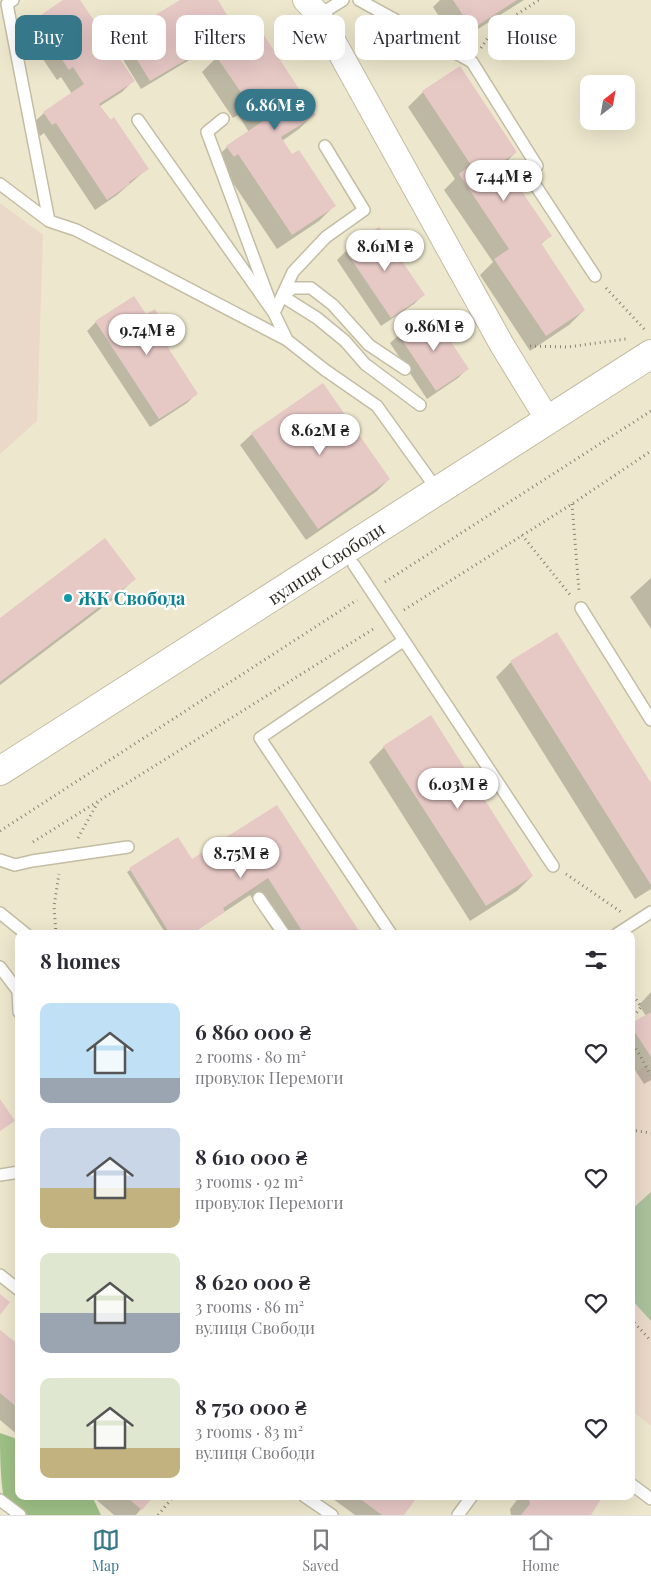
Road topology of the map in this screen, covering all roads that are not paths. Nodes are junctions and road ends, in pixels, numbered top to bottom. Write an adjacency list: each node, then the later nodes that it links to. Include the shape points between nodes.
1 (13, 0): 9 (lane, via 7,4)
2 (343, 0): 4 (lane)
3 (359, 0): 10 (lane, via 472,62 537,166 530,177)
4 (312, 8): 18 (street, via 502,346)
5 (223, 119): 12 (lane, via 207,132)
6 (138, 120): 12 (lane)
7 (325, 146): 11 (lane, via 364,210 326,237 293,272)
8 (0, 184): 9 (lane)
9 (49, 221): 13 (lane, via 76,230)
10 (595, 276)
11 (282, 296): 12 (lane); 15 (lane, via 293,288 310,288 333,305 369,345); 17 (lane, via 317,318 345,341 365,364)
12 (274, 313): 13 (lane)
13 (287, 340): 19 (lane, via 377,406)
14 (641, 343): 18 (main road, вулиця Свободи)
15 (405, 369)
16 (651, 374): 20 (main road, вулиця Свободи)
17 (420, 405)
18 (548, 420): 19 (main road, вулиця Свободи)
19 (438, 491): 24 (main road, вулиця Свободи)
20 (354, 565): 22 (lane); 25 (main road, вулиця Свободи)
21 (581, 608): 23 (lane)
22 (403, 641): 28 (lane); 34 (lane, via 260,738)
23 (651, 720)
24 (0, 771)
25 (0, 791)
26 (128, 847): 27 (lane, via 15,865)
27 (1, 861)
28 (554, 866)
29 (259, 898): 33 (lane)
30 (0, 912): 32 (lane)
31 (651, 912): 35 (lane)
32 (21, 930)
33 (281, 930)
34 (388, 930)
35 (624, 930)
36 (0, 967): 37 (lane)
37 (15, 987)
38 (15, 1173): 39 (lane)
39 (0, 1176)
40 (0, 1275): 41 (lane)
41 (15, 1287)
42 (635, 1487): 43 (lane)
43 (651, 1499)
44 (0, 1500): 47 (lane)
45 (310, 1500): 48 (lane)
46 (469, 1500): 49 (lane)
47 (20, 1515)
48 (332, 1515)
49 (458, 1515)

